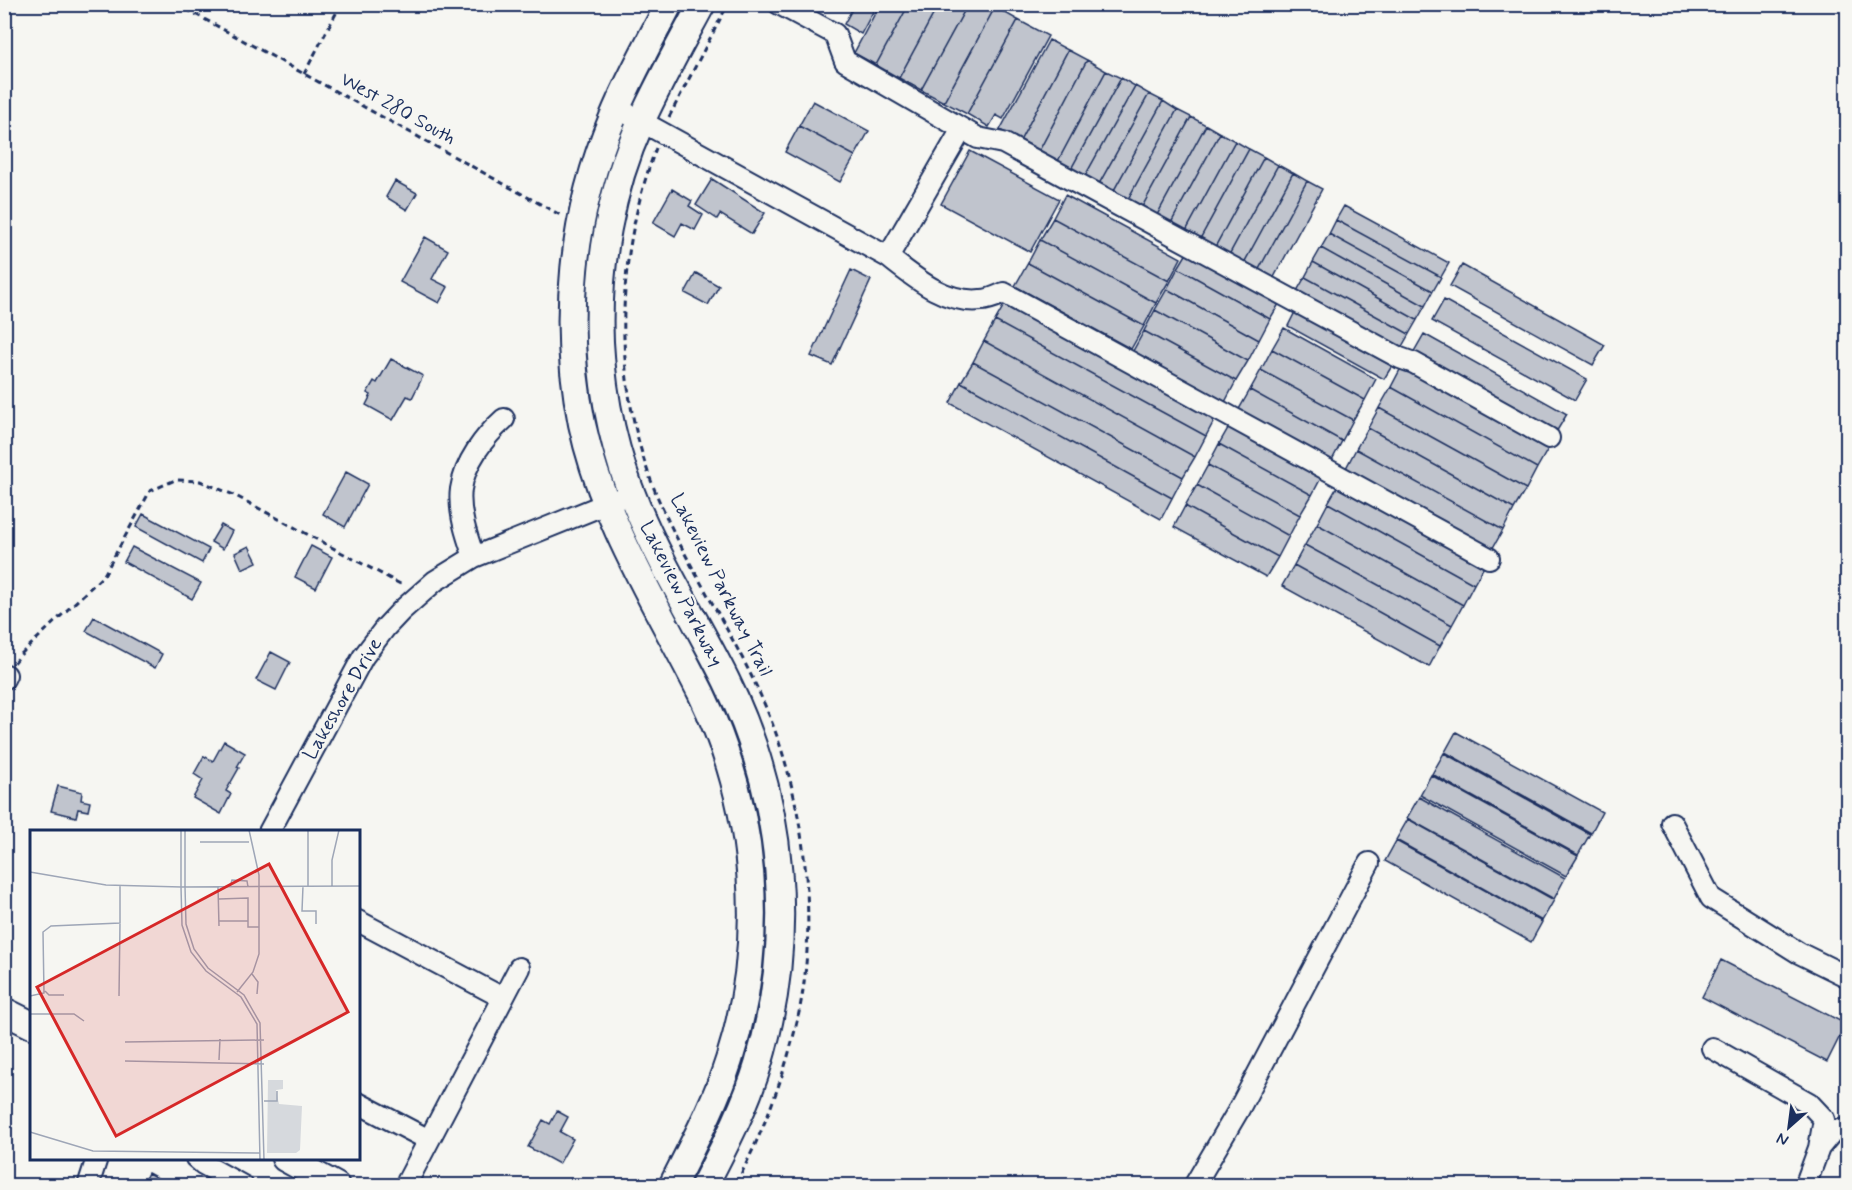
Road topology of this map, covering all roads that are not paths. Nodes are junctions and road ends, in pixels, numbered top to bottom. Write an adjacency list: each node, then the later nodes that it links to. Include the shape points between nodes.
1 (669, 4): 4 (main road, Lakeview Parkway)
2 (702, 4): 5 (main road, Lakeview Parkway)
3 (779, 4): 6 (street, via 835,34 845,61)
4 (617, 108): 5 (street); 11 (main road, Lakeview Parkway, via 593,170 580,226 571,311 574,368 584,433)
5 (652, 127): 7 (street); 10 (main road, Lakeview Parkway, via 630,148 614,202 603,258 600,313 606,397)
6 (962, 129): 7 (street); 9 (street, via 978,138 1002,143)
7 (888, 257): 13 (street, via 917,280 955,300 982,300 1005,293)
8 (504, 419): 12 (street, via 478,448 461,489 461,506)
9 (1549, 438)
10 (632, 494): 11 (street, Lakeshore Drive); 36 (main road, Lakeview Parkway, via 748,732 765,786 779,871 779,956 765,1040 748,1094)
11 (606, 504): 12 (street, Lakeshore Drive); 35 (main road, Lakeview Parkway, via 716,727 739,798 748,853 751,937 739,1026 711,1108)
12 (474, 557): 15 (street, Lakeshore Drive, via 419,594 363,657)
13 (1489, 558)
14 (1672, 823): 19 (street, via 1712,898 1799,953)
15 (275, 829)
16 (1369, 863): 37 (street, via 1238,1111)
17 (360, 922): 20 (street)
18 (519, 968): 20 (street)
19 (1848, 977)
20 (503, 998): 26 (street)
21 (4, 1011): 22 (main road)
22 (30, 1024)
23 (1712, 1048): 27 (street, via 1809,1103 1824,1119)
24 (360, 1104): 26 (street)
25 (1848, 1129): 27 (street, via 1833,1131)
26 (429, 1140): 34 (street)
27 (1819, 1149): 38 (street)
28 (97, 1160): 32 (street)
29 (199, 1160): 33 (street)
30 (288, 1160): 31 (main road)
31 (324, 1182)
32 (88, 1185)
33 (243, 1185)
34 (405, 1185)
35 (672, 1185)
36 (704, 1185)
37 (1194, 1185)
38 (1804, 1185)

